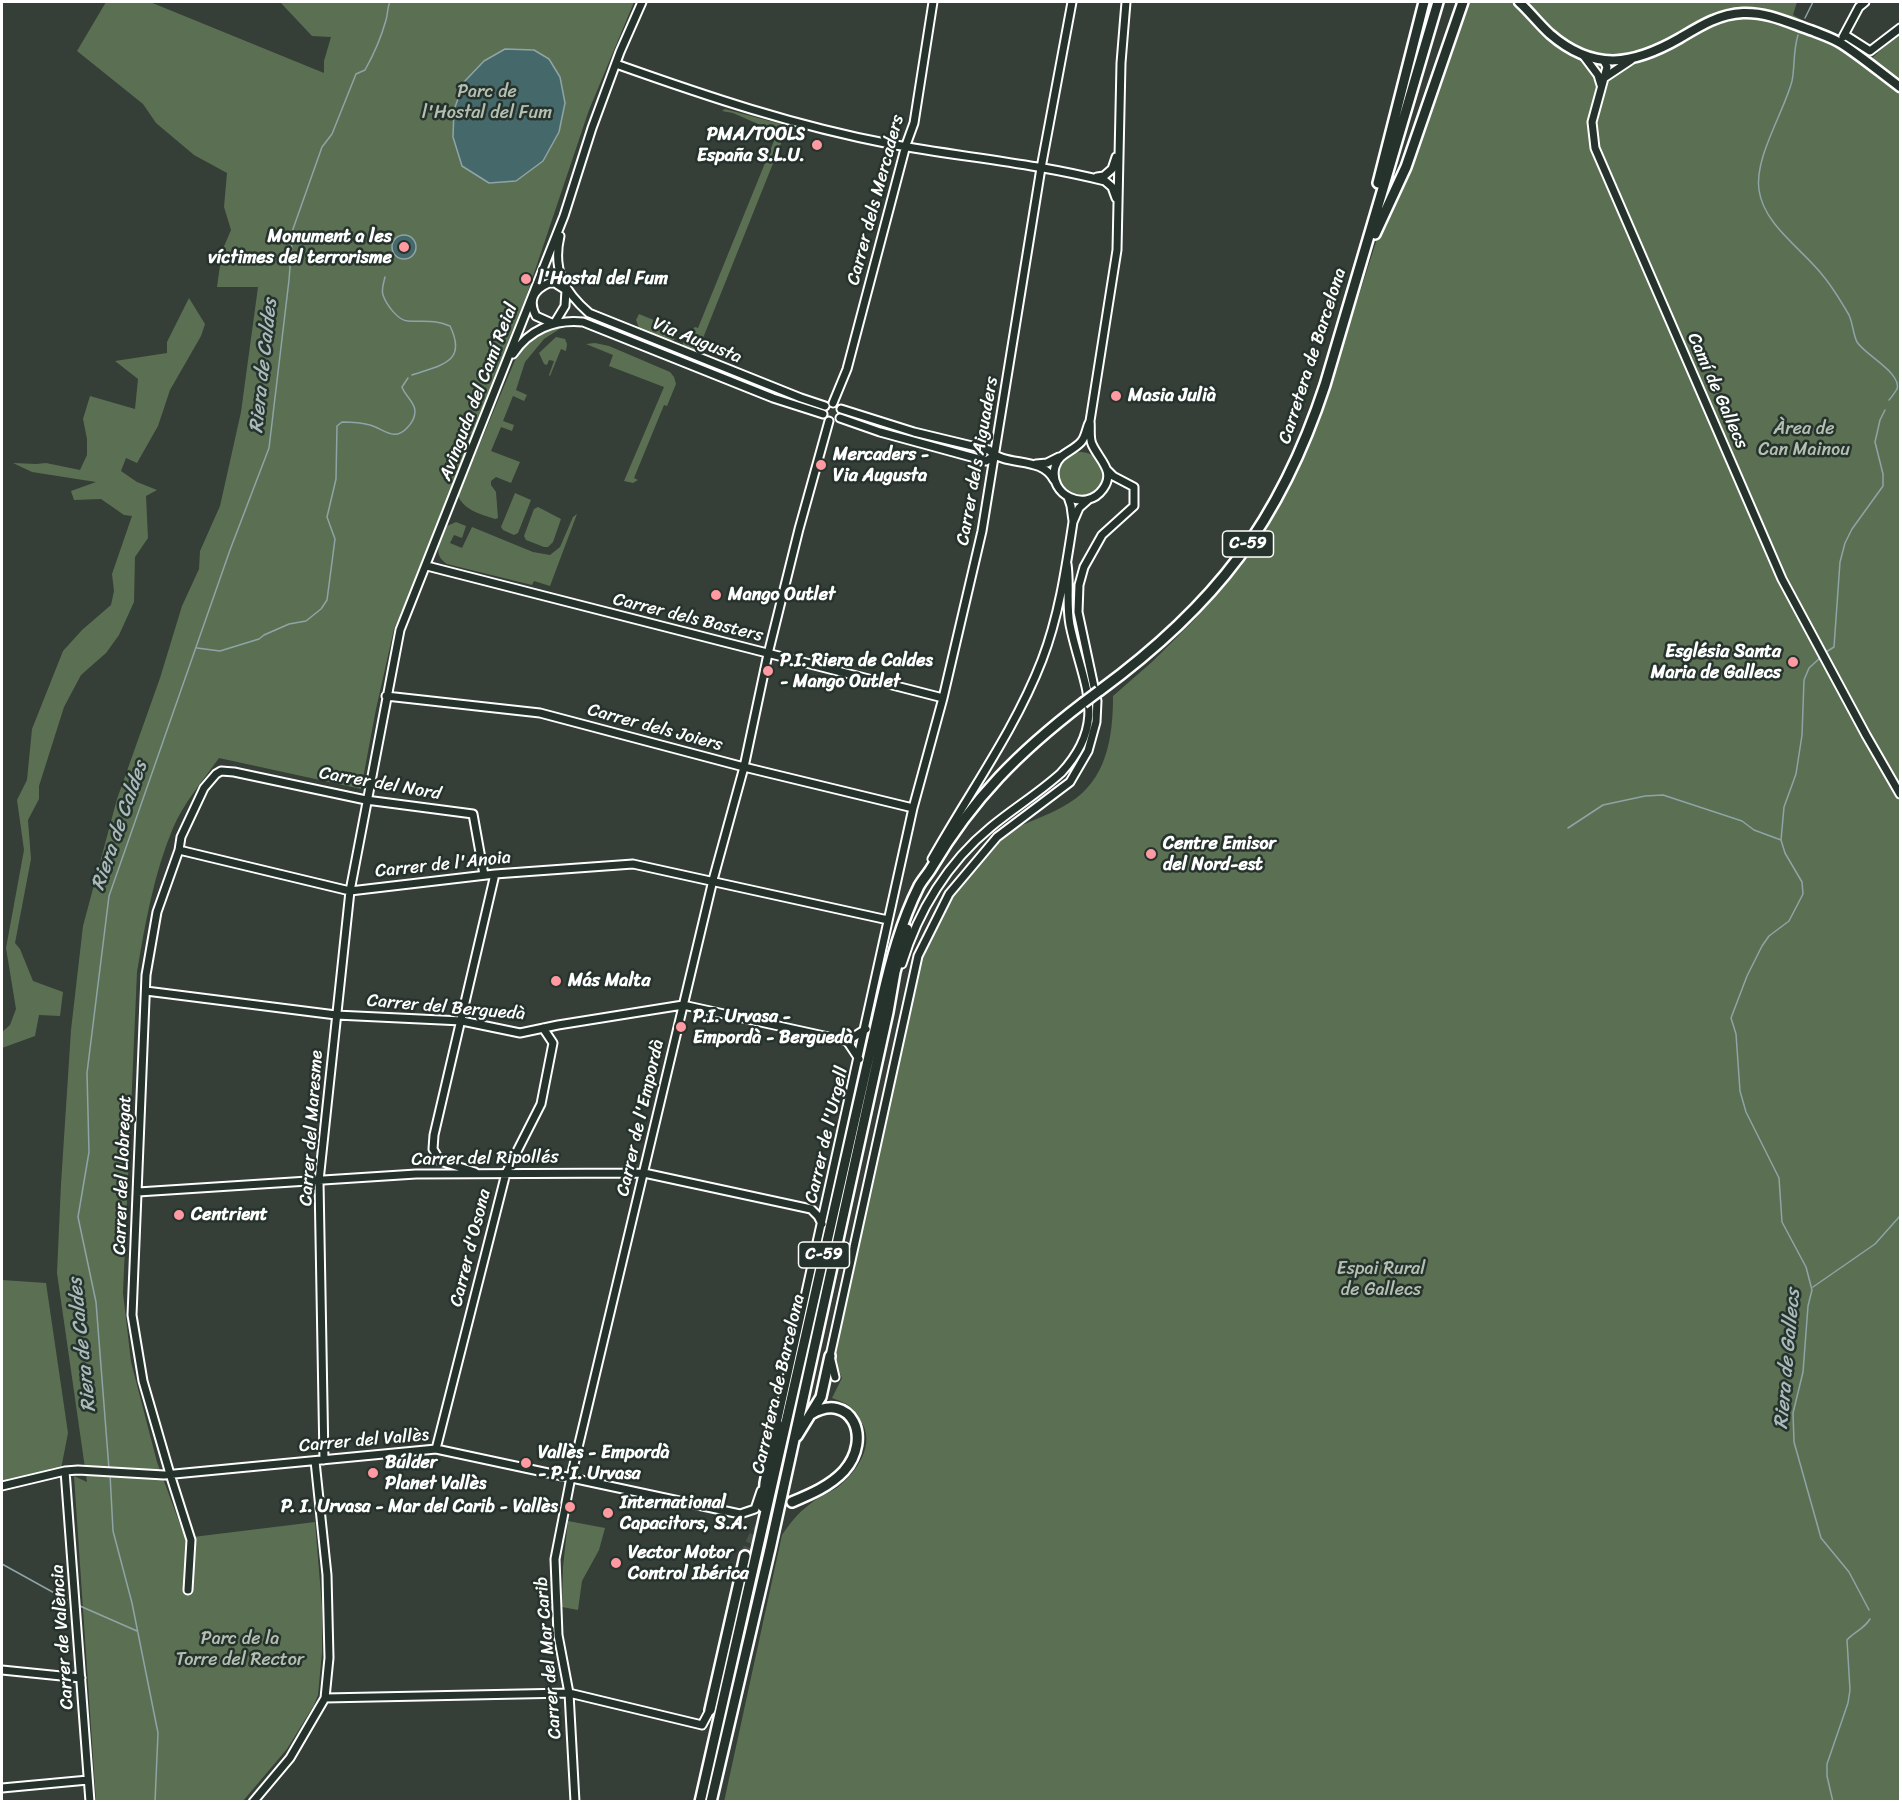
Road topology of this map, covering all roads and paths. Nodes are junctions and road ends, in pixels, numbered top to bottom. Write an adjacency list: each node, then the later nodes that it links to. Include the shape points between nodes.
1 (642, 2): 15 (street, Avinguda del Camí Reial)
2 (933, 2): 18 (street, Carrer dels Mercaders, via 914,123)
3 (1072, 2): 20 (street, Carrer dels Aiguaders)
4 (1128, 2): 19 (street, via 1121,63)
5 (1424, 2): 24 (highway, via 1370,215)
6 (1438, 2): 24 (highway, Carretera de Barcelona / C-59)
7 (1463, 2): 25 (highway, via 1406,168)
8 (1519, 2): 12 (main road, via 1554,37)
9 (1865, 2): 11 (street)
10 (1900, 28): 11 (street, via 1870,51)
11 (1842, 38): 13 (main road, via 1773,16 1743,13 1721,17); 17 (main road)
12 (1583, 55): 14 (main road); 16 (street)
13 (1631, 60): 14 (main road); 16 (street)
14 (1604, 61): 16 (street, Camí de Gallecs, via 1607,67)
15 (616, 64): 18 (street, via 793,123); 23 (street, Avinguda del Camí Reial)
16 (1601, 79): 55 (street, Camí de Gallecs, via 1592,122 1595,148 1782,579)
17 (1900, 87)
18 (906, 145): 20 (street); 30 (street, Carrer dels Mercaders, via 847,369)
19 (1119, 149): 21 (street, via 1112,169 1104,177); 22 (street)
20 (1041, 168): 21 (street); 38 (street, Carrer dels Aiguaders)
21 (1088, 177): 22 (street, via 1112,187)
22 (1118, 203): 35 (street, via 1116,262)
23 (564, 216): 26 (street, Via Augusta, via 557,259); 27 (street, Avinguda del Camí Reial)
24 (1367, 242): 25 (highway, Carretera de Barcelona / C-59)
25 (1363, 255): 59 (highway, Carretera de Barcelona / C-59, bridge, via 1312,424 1274,504 1240,557 1166,639 1043,734 1003,772 966,814)
26 (566, 290): 27 (street, via 549,283); 28 (street, via 565,306); 30 (street, Via Augusta, via 583,308 601,319 801,399)
27 (532, 297): 28 (street, via 536,316); 29 (street, Avinguda del Camí Reial)
28 (554, 324): 29 (street, Via Augusta, via 527,337); 32 (street, Via Augusta, via 583,322)
29 (504, 366): 49 (street, Avinguda del Camí Reial)
30 (829, 404): 31 (street); 32 (street)
31 (841, 409): 33 (street); 38 (street, via 989,450)
32 (823, 414): 34 (street)
33 (840, 418): 34 (street); 38 (street, via 986,460)
34 (829, 421): 50 (street)
35 (1090, 421): 36 (street, via 1082,441); 37 (street, via 1091,440)
36 (1074, 448): 37 (street); 39 (street)
37 (1098, 453): 41 (street)
38 (994, 456): 40 (street); 52 (street, Carrer dels Aiguaders, via 982,531)
39 (1060, 456): 40 (street); 43 (street, via 1054,469)
40 (1034, 464): 43 (street, via 1050,473)
41 (1107, 470): 42 (street); 44 (street)
42 (1122, 481): 44 (street); 81 (street, via 1134,487 1134,506 1102,534 1079,585 1078,612 1097,701 1088,750 1070,782 997,837 949,894 918,956)
43 (1056, 483): 45 (street)
44 (1104, 488): 46 (street)
45 (1068, 497): 46 (street); 47 (street)
46 (1088, 500): 47 (street)
47 (1073, 522): 48 (street)
48 (1067, 564): 63 (street, via 1056,615 1027,696); 68 (street, via 1069,617 1090,705 1081,746 1061,773 978,838 940,883 913,932)
49 (427, 566): 50 (street, Carrer dels Basters); 51 (street, Avinguda del Camí Reial, via 400,630)
50 (768, 654): 52 (street, Carrer dels Basters); 53 (street)
51 (386, 696): 53 (street, Carrer dels Joiers, via 540,713); 56 (street, Avinguda del Camí Reial)
52 (943, 698): 57 (street, Carrer dels Aiguaders)
53 (744, 767): 57 (street, Carrer dels Joiers); 62 (street, Carrer de l'Empordà)
54 (221, 771): 56 (street, Carrer del Nord); 58 (street, Carrer del Llobregat, via 204,788 181,837)
55 (1900, 794)
56 (366, 800): 61 (street, Carrer del Nord, via 473,814); 64 (street, Carrer del Maresme)
57 (913, 808): 65 (street, Carrer dels Aiguaders)
58 (179, 850): 64 (street, Carrer de l'Anoia); 66 (street, Carrer del Llobregat, via 157,912)
59 (928, 873): 63 (highway, Carretera de Barcelona / C-59); 68 (highway, Carretera de Barcelona / C-59, via 905,935)
60 (495, 874): 61 (street, Carrer de l'Anoia); 62 (street, Carrer de l'Anoia, via 633,864); 70 (street)
61 (484, 875): 64 (street, Carrer de l'Anoia)
62 (713, 880): 65 (street); 67 (street, Carrer de l'Empordà)
63 (921, 883): 95 (highway, Carretera de Barcelona / C-59, via 898,938 884,988)
64 (350, 891): 69 (street, Carrer del Maresme)
65 (888, 920): 72 (street, Carrer de l'Urgell)
66 (146, 991): 69 (street, Carrer del Berguedà); 79 (street, Carrer del Llobregat)
67 (683, 1005): 71 (street, Carrer del Berguedà); 73 (street, Carrer del Berguedà); 76 (street, Carrer de l'Empordà)
68 (888, 1012): 86 (highway, Carretera de Barcelona / C-59)
69 (336, 1015): 70 (street, Carrer del Berguedà); 78 (street, Carrer del Maresme)
70 (462, 1021): 71 (street, Carrer del Berguedà, via 520,1034); 77 (street, via 434,1149 440,1161)
71 (543, 1028): 75 (street, Carrer d'Osona, via 553,1043 541,1104)
72 (866, 1029): 73 (street); 74 (street, Carrer de l'Urgell)
73 (847, 1041): 74 (street)
74 (859, 1059): 80 (street, Carrer de l'Urgell)
75 (506, 1173): 76 (street, Carrer del Ripollés); 77 (street, Carrer del Ripollés); 85 (street, Carrer d'Osona)
76 (644, 1173): 80 (street, Carrer del Ripollés, via 811,1209); 91 (street, Carrer de l'Empordà)
77 (483, 1174): 78 (street, Carrer del Ripollés)
78 (319, 1181): 79 (street, Carrer del Ripollés); 87 (street, Carrer del Maresme)
79 (138, 1192): 90 (street, Carrer del Llobregat, via 132,1315 143,1381)
80 (822, 1224): 84 (street, Carrer de l'Urgell)
81 (830, 1356): 82 (street); 83 (highway, via 823,1390)
82 (835, 1377)
83 (811, 1414): 86 (highway); 93 (highway, via 825,1408 840,1410 852,1419 858,1445 839,1476)
84 (777, 1423): 94 (street, Carrer de l'Urgell, via 758,1504 750,1511); 95 (highway, via 765,1483)
85 (436, 1449): 87 (street, Carrer del Vallès); 91 (street, Carrer del Vallès)
86 (790, 1456): 109 (highway, Carretera de Barcelona / C-59)
87 (324, 1460): 88 (street, Carrer del Vallès)
88 (315, 1461): 90 (street, Carrer del Vallès); 101 (street, via 327,1575)
89 (65, 1471): 90 (street, Carrer del Vallès); 92 (street, Carrer del Vallès); 99 (street, Carrer de València)
90 (170, 1474): 97 (street, Carrer del Llobregat, via 191,1540)
91 (571, 1477): 94 (street, Carrer del Vallès); 100 (street, Carrer del Mar Carib, via 555,1559 558,1635)
92 (2, 1486)
93 (792, 1502)
94 (735, 1513)
95 (762, 1533): 105 (highway, Carretera de Barcelona / C-59)
96 (745, 1556): 102 (highway)
97 (188, 1590)
98 (2, 1671): 99 (street)
99 (81, 1678): 103 (street, Carrer de València)
100 (569, 1693): 101 (street); 102 (street, via 702,1725); 108 (street, Carrer del Mar Carib)
101 (326, 1698): 107 (street, via 290,1758)
102 (711, 1710)
103 (88, 1780): 104 (street); 106 (street, Carrer de València)
104 (2, 1788)
105 (700, 1800)
106 (90, 1802)
107 (253, 1802)
108 (575, 1802)
109 (711, 1802)

